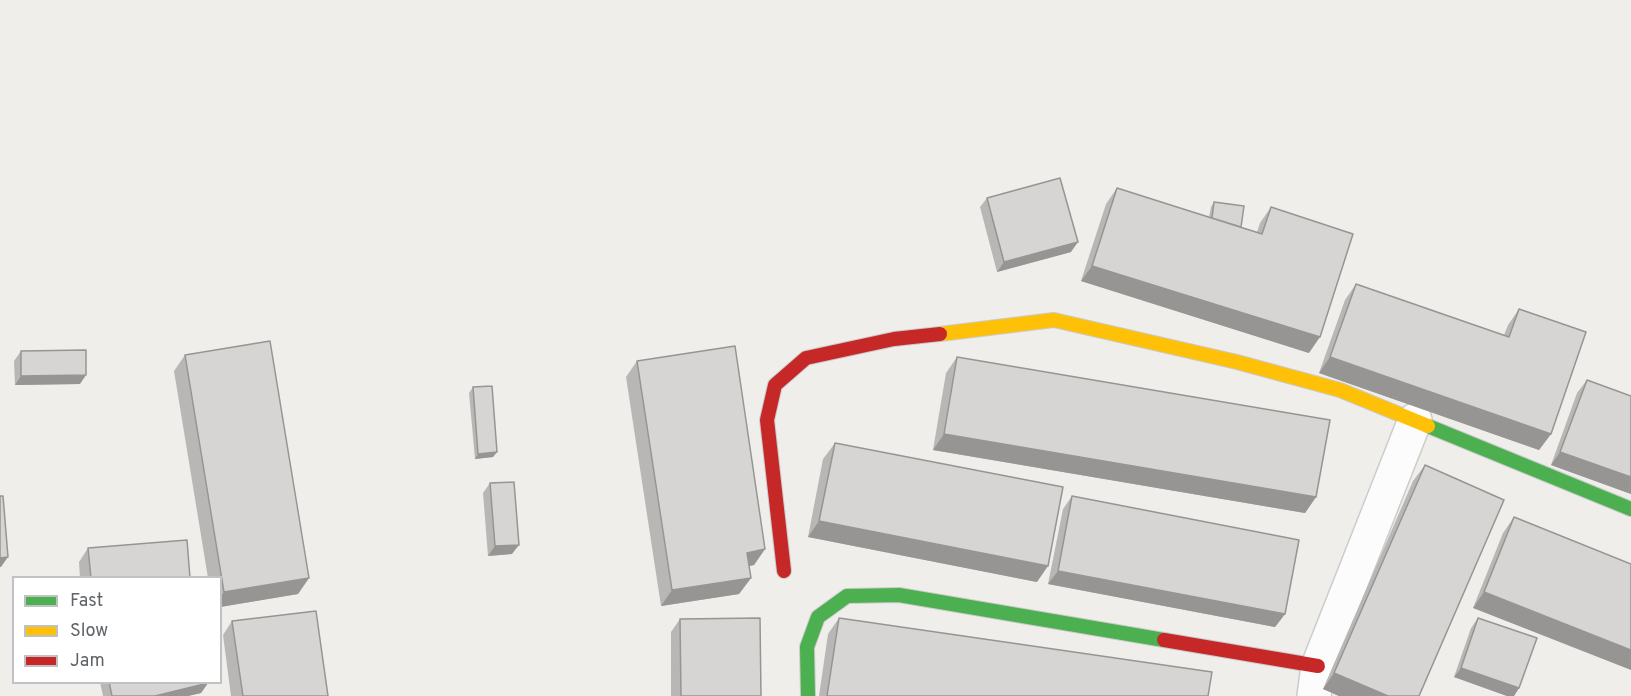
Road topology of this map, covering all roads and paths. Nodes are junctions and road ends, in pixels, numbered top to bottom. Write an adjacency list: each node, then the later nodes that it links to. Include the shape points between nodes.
1 (1415, 420): 2 (street); 3 (street, via 1340,390 1054,320 894,339 806,358 775,385 767,420); 4 (street)
2 (1631, 509)
3 (784, 571)
4 (1316, 681): 5 (street, via 899,595 847,596 818,617 807,647)
5 (808, 696)

